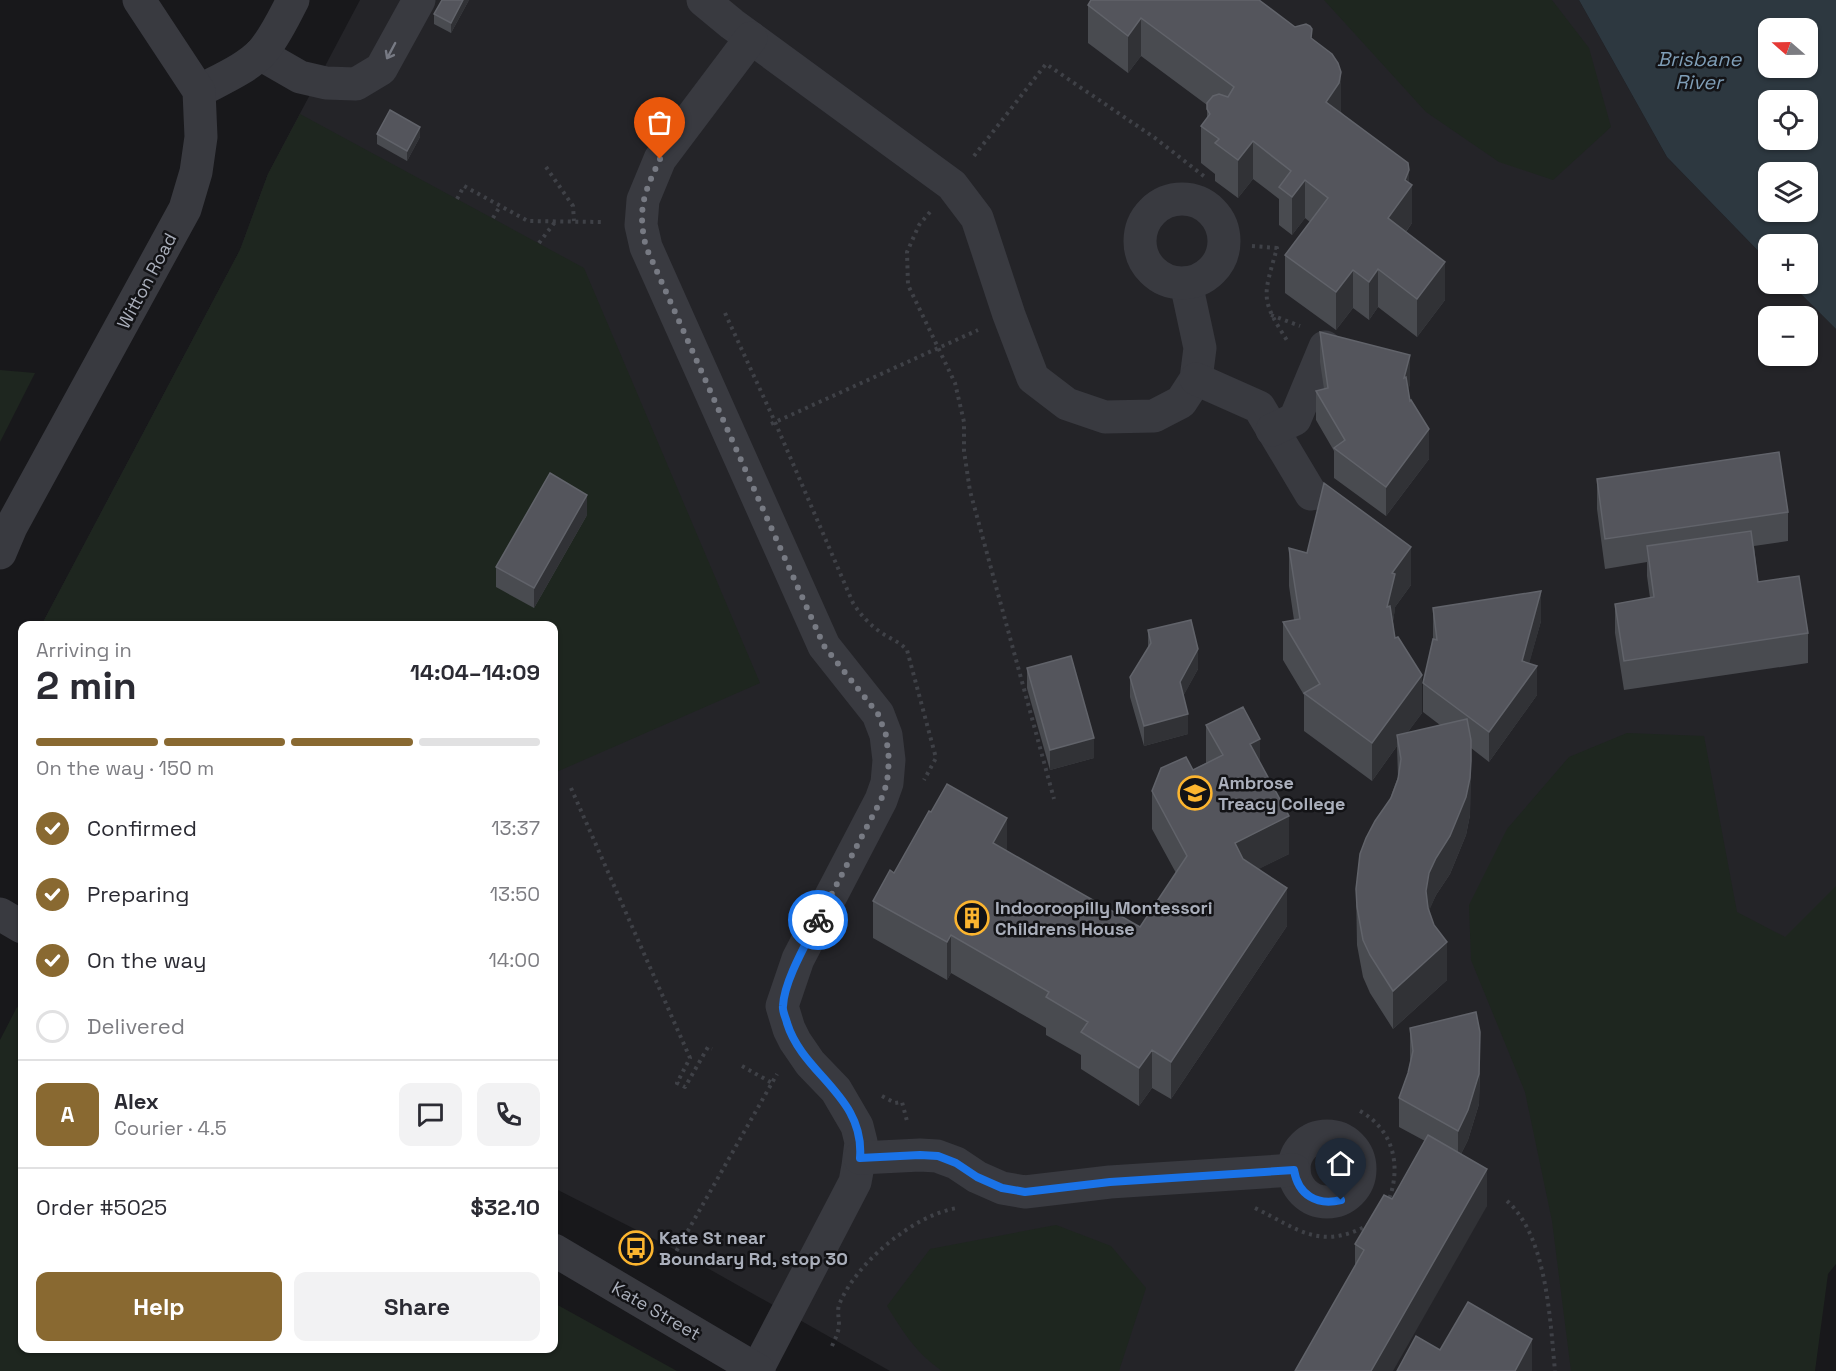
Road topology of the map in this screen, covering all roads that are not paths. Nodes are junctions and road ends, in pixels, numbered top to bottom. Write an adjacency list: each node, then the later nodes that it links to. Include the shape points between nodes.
1 (139, 0): 7 (street)
2 (293, 0): 6 (street)
3 (418, 0): 6 (street, one-way to 6, via 381,69 356,84 300,77)
4 (703, 0): 5 (street)
5 (751, 38): 10 (street, via 952,185 977,218 1033,378 1067,404 1105,417 1154,416 1181,402); 16 (street, via 660,159 643,200 641,225 646,247 824,646 878,714 886,735 889,760 881,800 798,959 782,1006 795,1041 810,1064 836,1090 857,1126)
6 (260, 54): 7 (street)
7 (199, 91): 13 (street, Witton Road, via 201,137 185,209)
8 (1186, 283): 10 (street, via 1200,348)
9 (1326, 347): 11 (street, via 1295,419)
10 (1196, 379): 11 (street, via 1259,407)
11 (1272, 430): 12 (street)
12 (1311, 494)
13 (0, 553)
14 (0, 914): 15 (street)
15 (18, 925)
16 (860, 1158): 17 (street, via 938,1156 1002,1188 1025,1192 1110,1182); 19 (street, via 855,1182)
17 (1294, 1170)
18 (558, 1252): 19 (street, Kate Street)
19 (758, 1370)

